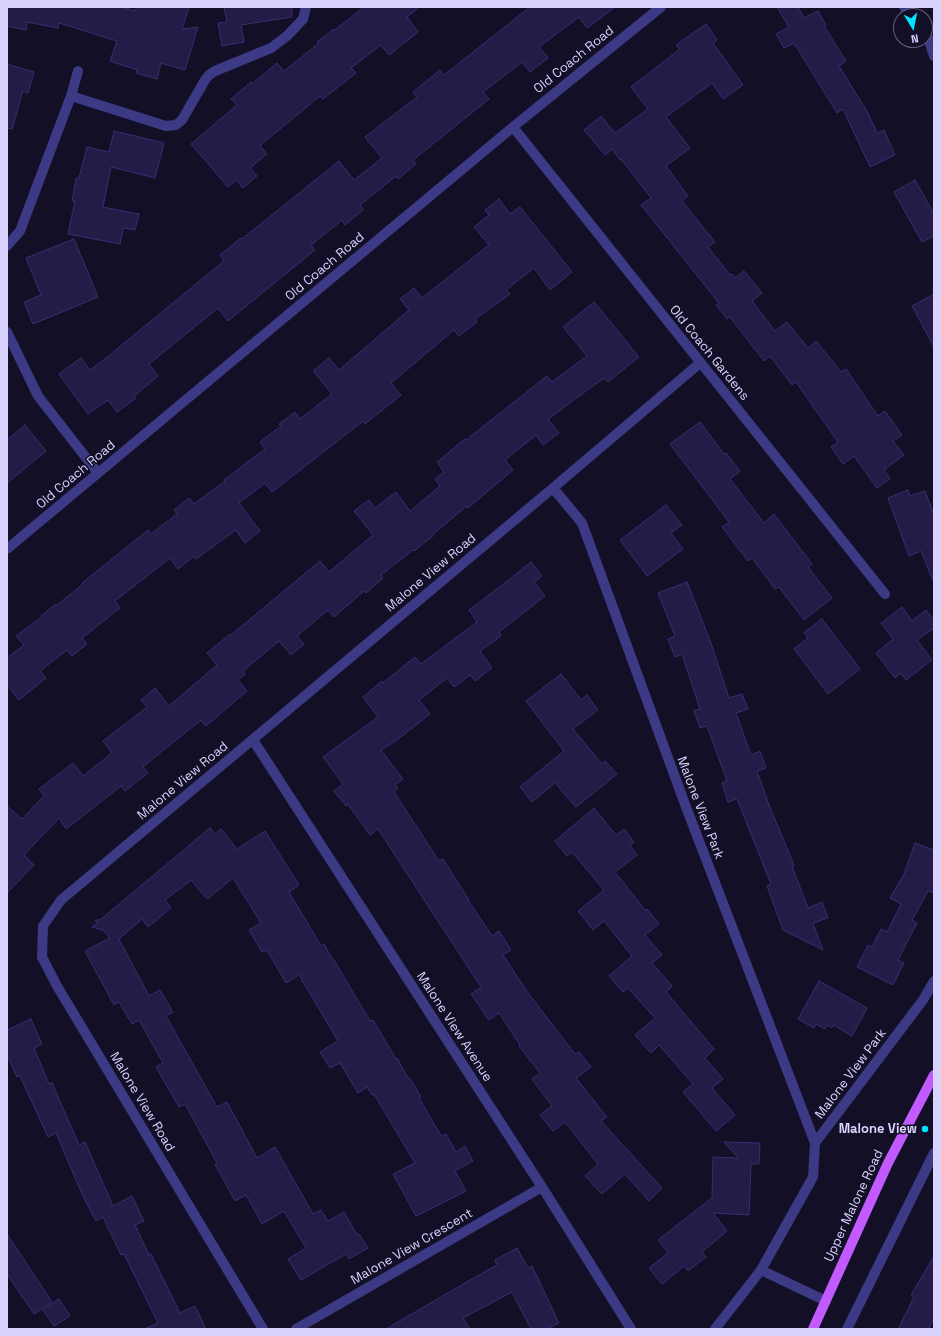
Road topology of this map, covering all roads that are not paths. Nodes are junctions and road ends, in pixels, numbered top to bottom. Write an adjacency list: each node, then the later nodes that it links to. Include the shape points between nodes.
1 (306, 7): 4 (street, via 303,19 272,48 215,71 209,76 182,120 176,125 166,126)
2 (661, 7): 5 (street, Old Coach Road)
3 (78, 70): 4 (street)
4 (71, 96): 6 (street, via 20,231)
5 (513, 127): 8 (street, Old Coach Gardens); 9 (street, Old Coach Road)
6 (7, 246)
7 (7, 332): 9 (street, via 38,396)
8 (700, 363): 10 (street, Malone View Road); 12 (street, Old Coach Gardens)
9 (98, 473): 11 (street, Old Coach Road)
10 (553, 488): 13 (street, Malone View Road); 16 (street, Malone View Park, via 582,523 688,814)
11 (7, 550)
12 (885, 594)
13 (253, 740): 18 (street, Malone View Avenue); 21 (street, Malone View Road, via 61,900 44,926 42,957)
14 (934, 981): 16 (street, Malone View Park, via 923,1000)
15 (934, 1075): 20 (main road, Upper Malone Road, via 888,1163)
16 (815, 1143): 19 (street, Malone View Park, via 813,1177)
17 (934, 1153): 26 (street)
18 (542, 1187): 22 (street, Malone View Crescent); 23 (street, Malone View Avenue)
19 (761, 1270): 20 (street); 24 (street, Malone View Park)
20 (826, 1301): 25 (main road, Upper Malone Road)
21 (263, 1329)
22 (296, 1329)
23 (631, 1329)
24 (715, 1329)
25 (813, 1329)
26 (848, 1329)

